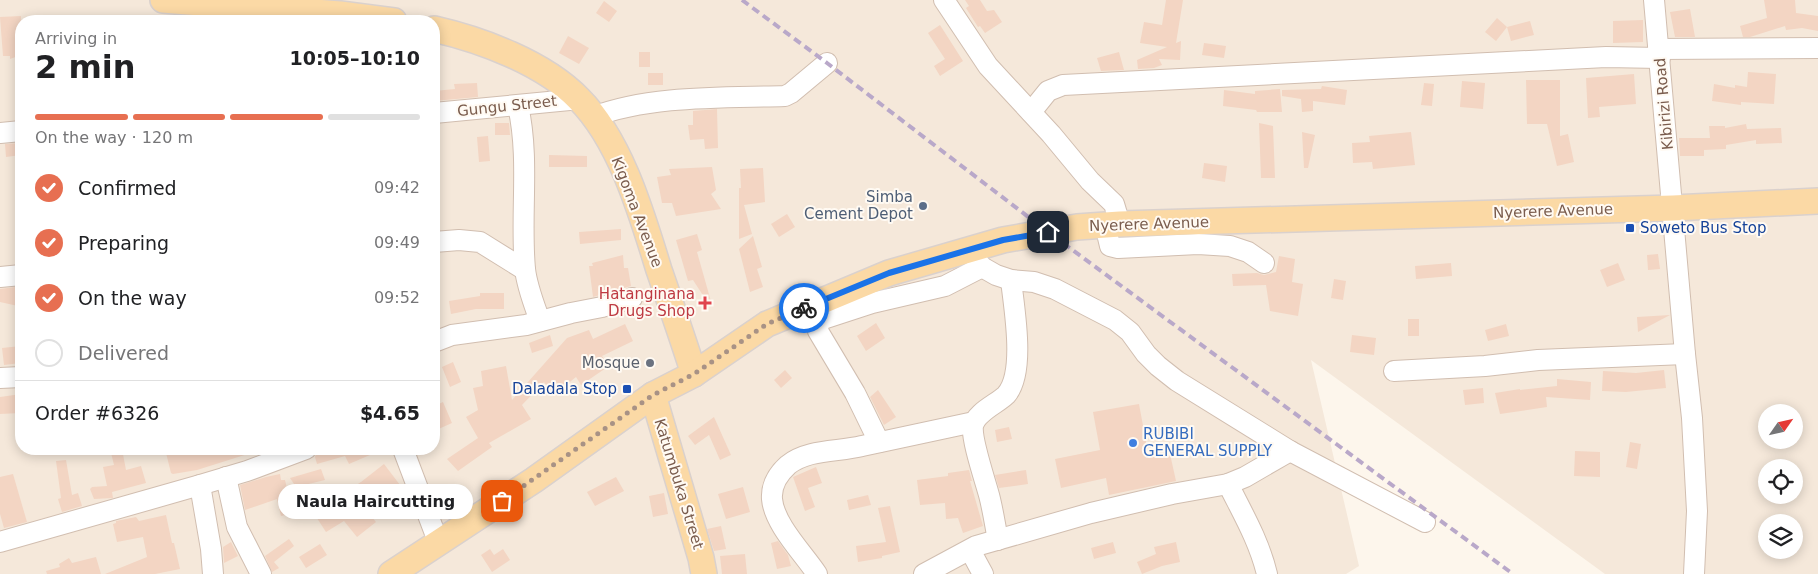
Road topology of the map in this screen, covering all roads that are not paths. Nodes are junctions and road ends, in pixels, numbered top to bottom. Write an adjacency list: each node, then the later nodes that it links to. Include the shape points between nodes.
1 (163, 0): 4 (main road)
2 (944, 0): 13 (street, via 988,66)
3 (1654, 0): 8 (street, Kibirizi Road)
4 (245, 14): 5 (main road)
5 (348, 15)
6 (440, 32): 11 (main road, Kigoma Avenue, via 486,44 523,60 556,80)
7 (1818, 48): 8 (street)
8 (1659, 53): 13 (street, via 1063,85 1048,91); 17 (street, Kibirizi Road)
9 (827, 63): 11 (street, Gungu Street, via 785,96)
10 (518, 106): 11 (street, Gungu Street); 12 (street, Gungu Street); 22 (street, via 524,138)
11 (586, 108): 31 (main road, Kigoma Avenue, via 623,166)
12 (440, 112)
13 (1031, 112): 18 (street, via 1114,204)
14 (15, 132): 15 (street)
15 (0, 133)
16 (1818, 201): 17 (main road, Nyerere Avenue)
17 (1673, 208): 18 (main road, Nyerere Avenue); 29 (street, Kibirizi Road)
18 (1113, 225): 20 (main road, Nyerere Avenue, via 1077,227 1003,240); 21 (street, via 1110,246 1230,246 1248,252)
19 (440, 242): 22 (street, via 480,242)
20 (976, 258): 25 (street, via 996,275); 31 (main road, Nyerere Avenue, via 889,273 767,324); 36 (street, via 945,286 872,303 819,322 818,331 855,393)
21 (1264, 263)
22 (525, 270): 27 (street)
23 (15, 275): 24 (street)
24 (0, 277)
25 (1011, 280): 35 (street, via 1017,338 1014,381 1005,395); 37 (street, via 1034,282 1055,289 1115,320 1130,332 1158,366 1177,381)
26 (632, 298): 27 (street)
27 (540, 321): 28 (street)
28 (440, 340)
29 (1685, 354): 30 (street); 56 (street, Kibirizi Road, via 1697,498)
30 (1394, 371)
31 (694, 374): 34 (main road, Nyerere Avenue)
32 (15, 377): 33 (street)
33 (0, 378)
34 (653, 395): 46 (main road, Nyerere Avenue); 51 (main road, Katumbuka Street)
35 (974, 422): 36 (street); 44 (street, via 974,439)
36 (879, 442): 52 (street, via 807,456 789,465 778,476 772,490 776,515)
37 (1290, 451): 41 (street); 43 (street)
38 (289, 455): 40 (street)
39 (405, 455): 46 (street)
40 (226, 477): 42 (street); 49 (street, via 237,527)
41 (1228, 484): 44 (street, via 1091,513); 55 (street, via 1253,532)
42 (200, 485): 45 (street); 48 (street)
43 (1425, 522)
44 (998, 540): 47 (street)
45 (0, 542)
46 (440, 544): 50 (main road, Nyerere Avenue)
47 (970, 550): 53 (street); 54 (street)
48 (213, 574)
49 (261, 574)
50 (391, 574)
51 (704, 574)
52 (816, 574)
53 (924, 574)
54 (984, 574)
55 (1267, 574)
56 (1694, 574)

